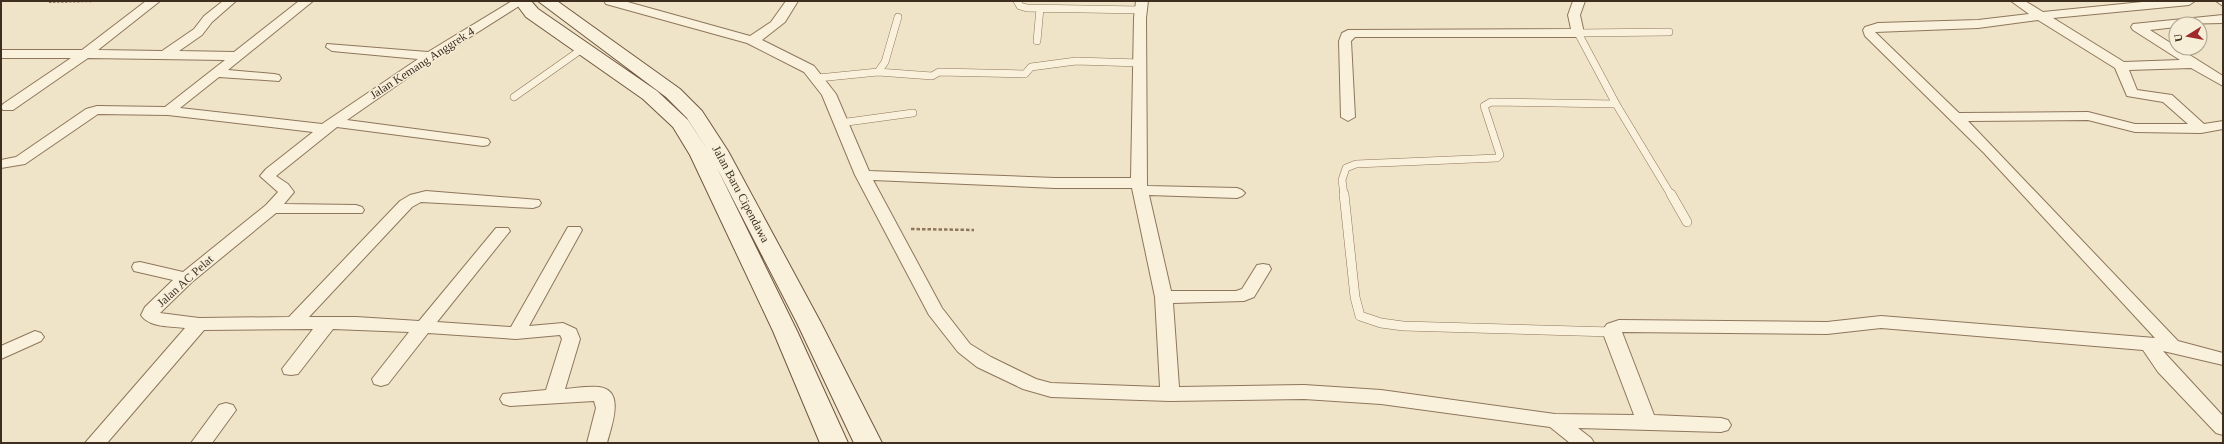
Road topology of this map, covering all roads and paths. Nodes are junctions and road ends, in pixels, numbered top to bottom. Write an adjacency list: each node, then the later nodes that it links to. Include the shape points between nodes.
1 (99, 1): 13 (path)
2 (154, 1): 26 (street)
3 (230, 1): 27 (street, via 208,19 198,32)
4 (307, 1): 28 (street)
5 (522, 1): 24 (main road, Jalan Baru Cipendawa, via 532,13); 29 (street, Jalan Kemang Anggrek 4)
6 (546, 1): 50 (main road, Jalan Baru Cipendawa, via 673,93 695,115)
7 (610, 1): 21 (street)
8 (792, 1): 21 (street, via 780,22 770,31)
9 (1016, 1): 15 (lane, via 1022,8)
10 (1579, 1): 20 (street, via 1574,15)
11 (2018, 1): 16 (street)
12 (2190, 1): 16 (street)
13 (49, 2)
14 (1141, 6): 15 (lane); 30 (street)
15 (1040, 8): 22 (lane)
16 (2038, 16): 32 (street); 44 (street, via 1978,24 1878,27 1869,30 1869,33)
17 (898, 17): 33 (lane, via 885,62)
18 (2222, 20): 31 (street, via 2136,27)
19 (1669, 32): 20 (lane)
20 (1578, 33): 39 (lane); 43 (street, via 1352,33 1345,41)
21 (752, 40): 36 (street, via 801,64)
22 (1037, 41)
23 (332, 47): 29 (street)
24 (582, 49): 38 (lane); 50 (main road, Jalan Baru Cipendawa, via 650,95)
25 (1, 54): 26 (street)
26 (85, 54): 27 (street); 40 (street)
27 (166, 54): 28 (street)
28 (239, 56): 34 (street)
29 (429, 56): 46 (street, Jalan Kemang Anggrek 4)
30 (1140, 63): 33 (lane, via 1076,60 1031,67 1025,74 940,72 932,76); 53 (street)
31 (2194, 64): 32 (street); 37 (street)
32 (2121, 66): 48 (street, via 2132,93 2167,98)
33 (878, 72): 36 (lane)
34 (218, 73): 35 (street); 41 (street)
35 (274, 78)
36 (818, 78): 45 (street, via 829,94)
37 (2223, 82)
38 (514, 97)
39 (1616, 104): 58 (lane); 73 (lane, via 1491,102 1484,106 1500,155 1497,158 1356,164 1346,168 1342,180 1355,297 1360,316 1378,322 1425,326)
40 (8, 107)
41 (168, 111): 46 (street); 51 (street, via 97,110 20,161)
42 (913, 114): 45 (lane)
43 (1348, 117)
44 (1955, 117): 48 (street, via 2088,116 2134,128); 77 (street)
45 (840, 123): 52 (street)
46 (329, 125): 49 (street); 56 (street, Jalan AC Pelat, via 268,176 286,189)
47 (2223, 125): 48 (street)
48 (2201, 128)
49 (483, 142)
50 (709, 153): 69 (main road, Jalan Baru Cipendawa); 72 (main road, Jalan Baru Cipendawa)
51 (1, 164)
52 (863, 174): 53 (street); 59 (street)
53 (1139, 187): 54 (street); 66 (street)
54 (1237, 192)
55 (533, 203): 67 (street, via 426,196 416,198 406,204)
56 (272, 208): 57 (street); 65 (street, Jalan AC Pelat)
57 (356, 210)
58 (1687, 222)
59 (893, 229): 61 (path); 82 (street, via 935,311 964,348 984,362 1030,384 1051,390)
60 (574, 230): 74 (street)
61 (974, 230)
62 (502, 231): 71 (street)
63 (140, 267): 65 (street)
64 (1263, 269): 66 (street, via 1248,293 1238,297)
65 (186, 278): 70 (street, Jalan AC Pelat, via 151,311 150,315 154,318)
66 (1164, 297): 82 (street)
67 (294, 323): 68 (street); 70 (street)
68 (328, 323): 71 (street); 80 (street)
69 (809, 323): 72 (main road); 95 (main road, Jalan Baru Cipendawa)
70 (199, 324): 91 (street)
71 (425, 328): 74 (street); 81 (street)
72 (784, 331): 94 (main road, Jalan Baru Cipendawa)
73 (1612, 332): 76 (street, via 1613,328 1628,325 1827,328 1881,322); 87 (street)
74 (516, 333): 83 (street, via 563,330 570,333 571,339)
75 (35, 337): 78 (street)
76 (2148, 344): 77 (street); 89 (street, via 2165,367)
77 (2172, 346): 79 (street)
78 (1, 353)
79 (2223, 359)
80 (291, 369)
81 (381, 380)
82 (1170, 394): 86 (street, via 1304,392 1381,397)
83 (552, 396): 84 (street); 93 (street, via 599,394 605,400 606,408)
84 (510, 399)
85 (226, 410): 92 (street)
86 (1555, 421): 87 (street); 90 (street)
87 (1648, 422): 88 (street)
88 (1721, 425)
89 (2223, 428)
90 (1577, 441)
91 (95, 443)
92 (201, 443)
93 (597, 443)
94 (834, 443)
95 (868, 443)

